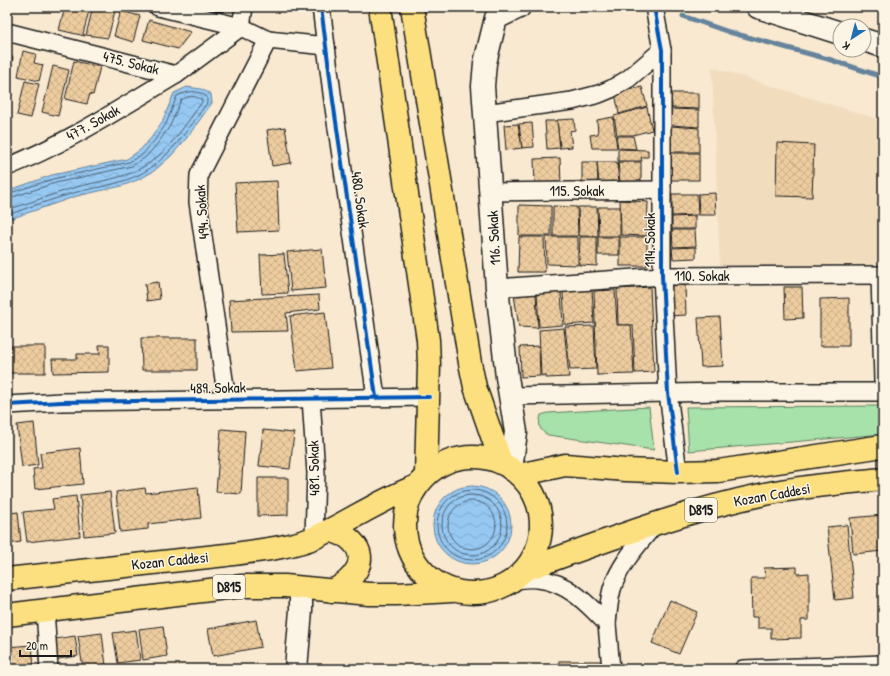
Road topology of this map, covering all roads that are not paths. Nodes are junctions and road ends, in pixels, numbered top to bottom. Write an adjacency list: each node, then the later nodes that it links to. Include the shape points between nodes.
1 (158, 7): 10 (street)
2 (244, 7): 10 (street)
3 (321, 7): 15 (street, 480. Sokak)
4 (380, 7): 31 (highway, via 428,340)
5 (412, 7): 36 (highway, via 475,387)
6 (519, 7): 9 (main road)
7 (654, 7): 17 (street, 114. Sokak)
8 (767, 8): 11 (main road)
9 (496, 12): 19 (main road, 116. Sokak, via 485,63)
10 (242, 27): 13 (street); 18 (street, 475. Sokak)
11 (832, 30)
12 (7, 32): 18 (street, 475. Sokak)
13 (268, 40): 15 (street); 33 (street, 494. Sokak, via 199,175 198,202)
14 (872, 43): 16 (main road)
15 (326, 46): 30 (street, 480. Sokak)
16 (883, 46)
17 (662, 50): 19 (street, via 628,79 599,94 572,101); 21 (street, 114. Sokak)
18 (176, 75): 20 (street, 477. Sokak, via 105,118)
19 (485, 113): 22 (main road, 116. Sokak)
20 (7, 167)
21 (662, 190): 22 (street, 115. Sokak); 24 (street, 114. Sokak)
22 (492, 192): 25 (main road, 116. Sokak)
23 (882, 275): 24 (street, 110. Sokak); 26 (street)
24 (662, 276): 25 (street, 110. Sokak); 28 (street, 114. Sokak)
25 (497, 288): 29 (main road, 116. Sokak)
26 (883, 381)
27 (883, 392): 28 (street)
28 (668, 393): 29 (street); 37 (street, 114. Sokak)
29 (511, 396): 36 (main road, 116. Sokak, via 516,432)
30 (376, 397): 31 (street, 489. Sokak); 32 (street, 489. Sokak)
31 (429, 397): 39 (highway)
32 (312, 398): 33 (street, 489. Sokak); 41 (street, 481. Sokak)
33 (227, 400): 34 (street, 489. Sokak)
34 (7, 405)
35 (883, 446): 37 (highway, Kozan Caddesi, via 718,471)
36 (510, 469): 37 (highway, Kozan Caddesi, via 565,465); 39 (highway, via 487,458 470,457 440,466); 42 (highway, via 530,487 537,500 542,525 539,548)
37 (678, 472)
38 (883, 479): 40 (highway, Kozan Caddesi / D815, via 766,494)
39 (421, 481): 41 (highway, Kozan Caddesi / D815); 46 (highway, via 408,506 405,522 408,547 421,570 441,586)
40 (655, 524): 42 (highway, Kozan Caddesi / D815); 49 (street, via 620,570 612,590)
41 (322, 533): 43 (highway, Kozan Caddesi / D815, via 294,543 233,554); 45 (highway, via 346,536 355,544 359,554 359,566 352,577)
42 (521, 574): 46 (highway, via 496,591 474,594); 49 (street, via 563,585)
43 (7, 579)
44 (301, 588): 45 (highway, D815); 47 (highway, D815, via 242,586); 52 (main road)
45 (332, 591): 46 (highway, D815, via 368,594)
46 (452, 591)
47 (45, 610): 48 (highway, D815); 51 (street)
48 (7, 615)
49 (607, 624): 53 (street)
50 (883, 664): 54 (street)
51 (48, 669)
52 (296, 669)
53 (611, 669)
54 (743, 669)

